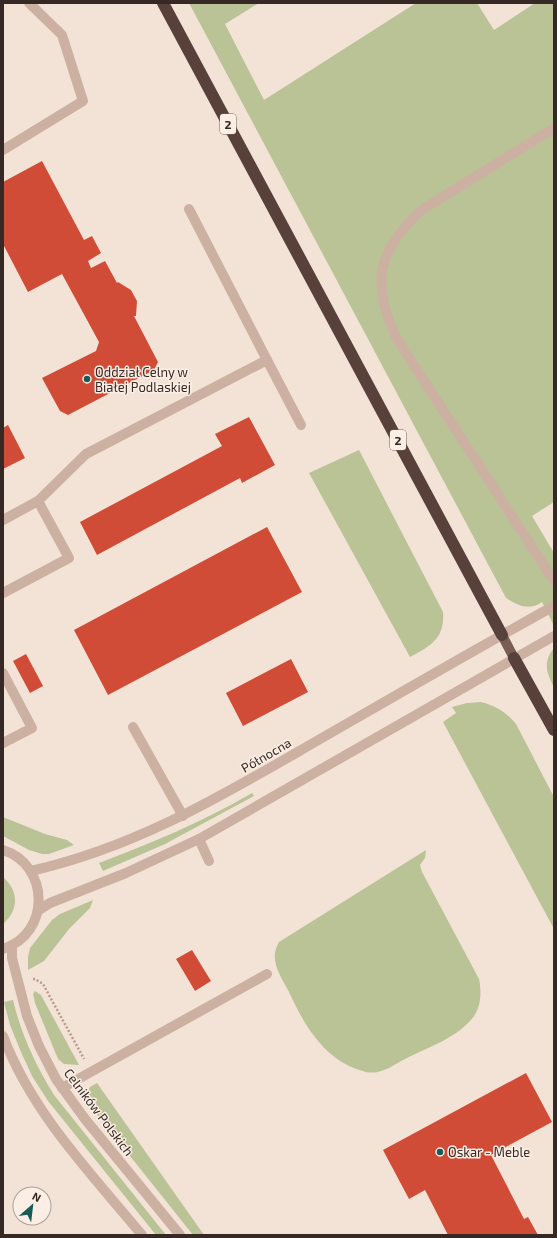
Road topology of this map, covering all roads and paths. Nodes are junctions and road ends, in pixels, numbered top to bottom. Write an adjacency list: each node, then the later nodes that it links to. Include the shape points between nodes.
1 (29, 3): 4 (street, via 62,36 83,101)
2 (163, 3): 13 (highway, 2)
3 (554, 128): 10 (street, via 420,211 402,228 391,244 381,278 384,310 397,339)
4 (3, 150)
5 (189, 209): 6 (street)
6 (267, 360): 7 (street); 8 (street, via 86,454)
7 (301, 424)
8 (38, 501): 9 (street); 11 (street, via 69,558)
9 (3, 520)
10 (554, 581)
11 (3, 593)
12 (554, 606): 13 (street, Północna)
13 (502, 635): 15 (main road); 20 (street, Północna)
14 (554, 636): 15 (street)
15 (514, 658): 18 (highway); 21 (street)
16 (3, 673): 19 (street, via 32,728)
17 (133, 727): 20 (street)
18 (554, 730)
19 (3, 743)
20 (183, 816): 24 (street, Północna, via 115,845)
21 (199, 840): 23 (street); 25 (street)
22 (3, 850): 24 (street, via 17,857)
23 (210, 860)
24 (31, 871): 25 (street, via 39,890)
25 (38, 910): 26 (street, via 27,933)
26 (7, 947): 31 (street, Celników Polskich, via 32,1029 46,1062)
27 (267, 974): 30 (street)
28 (29, 980): 30 (path, via 35,979 43,984)
29 (3, 1036): 32 (street, via 21,1077 41,1110)
30 (90, 1072): 31 (street)
31 (62, 1088): 33 (street, Celników Polskich)
32 (142, 1235)
33 (180, 1235)

